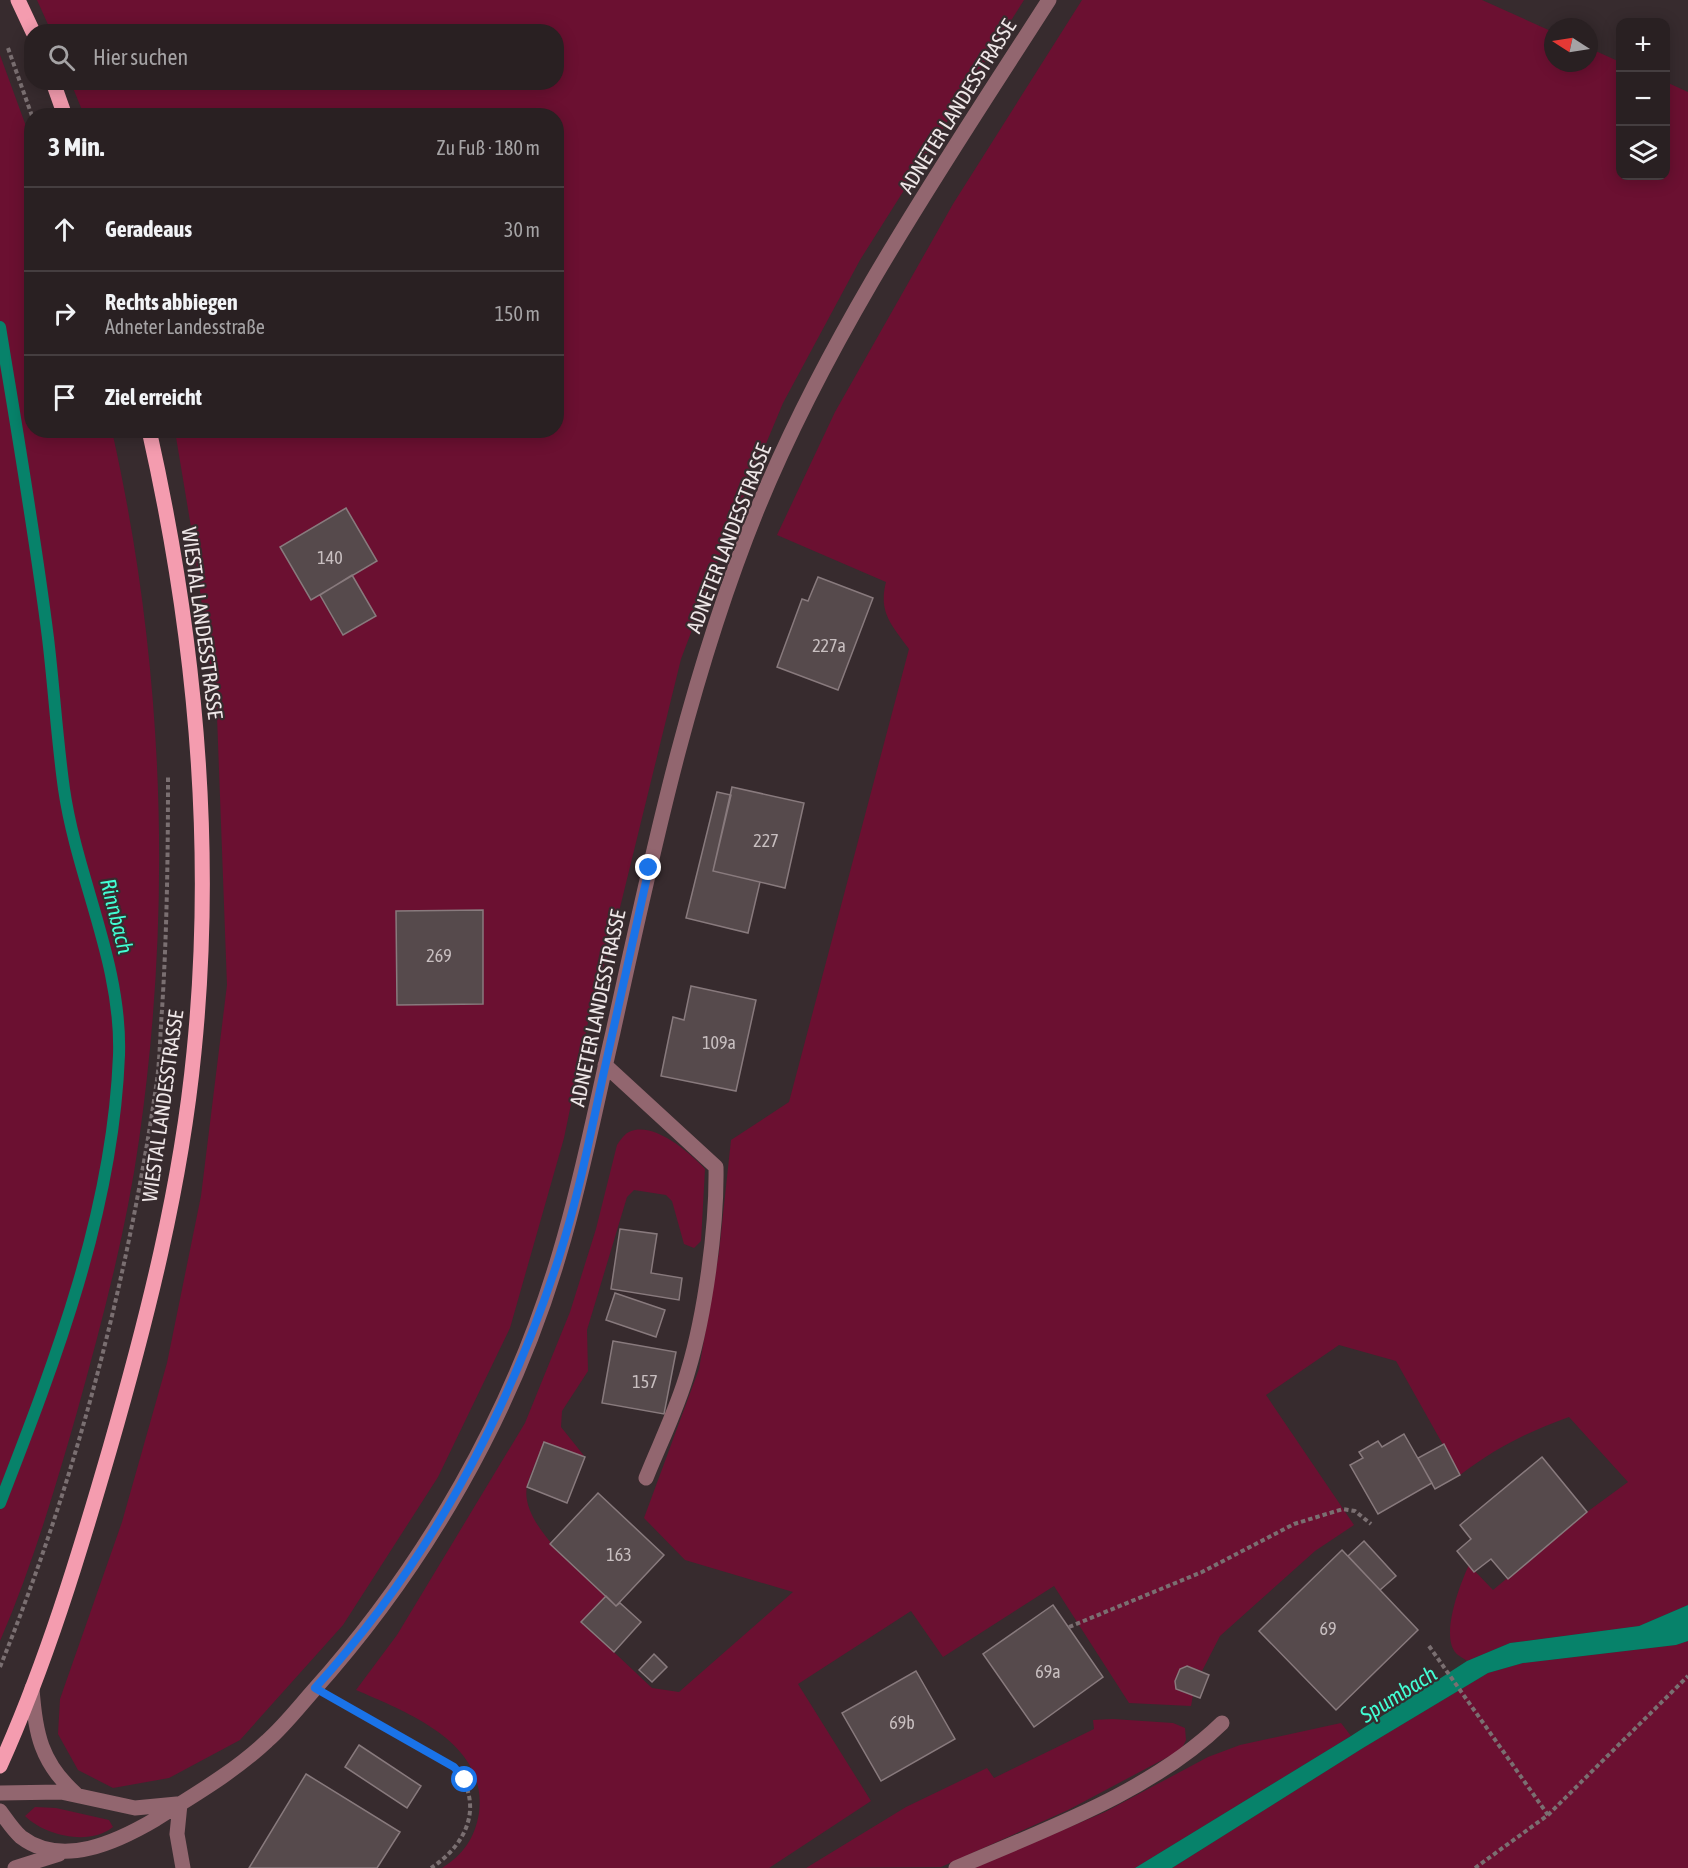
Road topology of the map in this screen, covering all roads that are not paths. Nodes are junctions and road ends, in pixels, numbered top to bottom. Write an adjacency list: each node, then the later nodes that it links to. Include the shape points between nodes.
1 (18, 0): 3 (main road)
2 (1049, 0): 7 (street, ADNETER LANDESSTRASSE, via 895,243 805,404 759,506 720,607 689,708)
3 (29, 24)
4 (56, 90): 5 (main road)
5 (62, 108)
6 (151, 438): 9 (main road, WIESTAL LANDESSTRASSE, via 166,503 187,635 197,732 202,830 201,961 194,1053 178,1162 127,1388 67,1589)
7 (605, 1065): 8 (street, via 716,1167 704,1302 688,1372); 14 (street, ADNETER LANDESSTRASSE, via 559,1256 525,1352 477,1455 414,1563 342,1659 271,1738 239,1765)
8 (646, 1478)
9 (32, 1687): 11 (main road, WIESTAL LANDESSTRASSE); 13 (street, via 40,1745 59,1779)
10 (1222, 1723): 19 (street, via 1198,1746 1161,1771 1068,1820)
11 (0, 1766)
12 (0, 1793): 13 (street, ADNETER LANDESSTRASSE, via 39,1791)
13 (78, 1796): 14 (street, ADNETER LANDESSTRASSE, via 135,1808)
14 (180, 1804): 16 (street, via 92,1851); 18 (street, via 177,1834)
15 (0, 1811): 16 (street, via 20,1837 37,1848)
16 (59, 1854): 17 (street)
17 (15, 1868)
18 (183, 1868)
19 (956, 1868)

